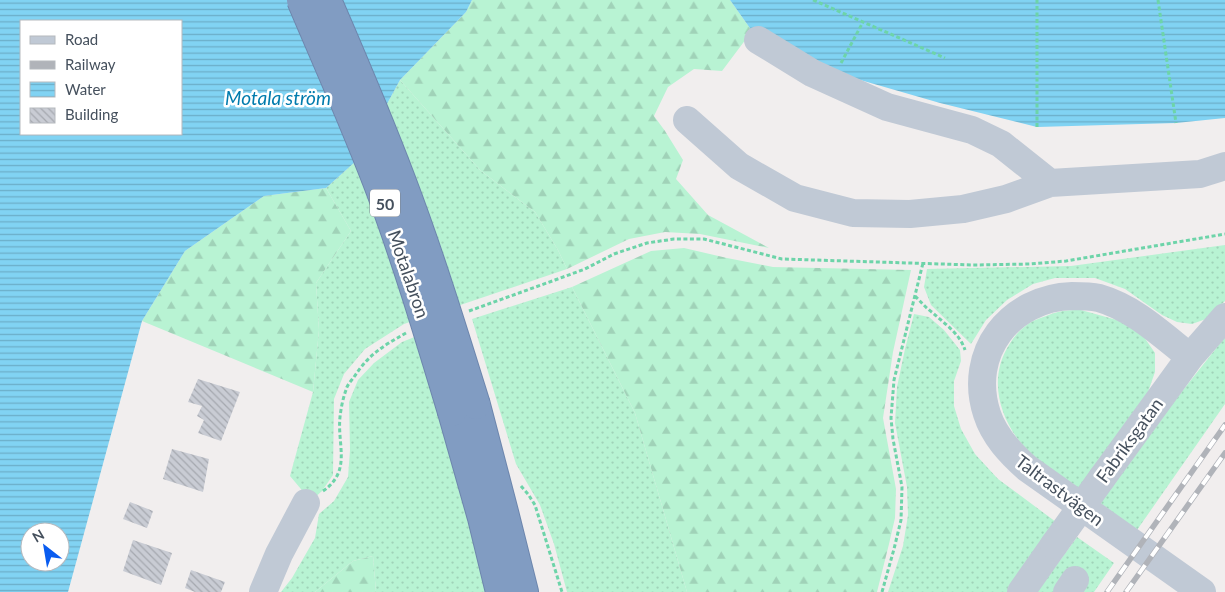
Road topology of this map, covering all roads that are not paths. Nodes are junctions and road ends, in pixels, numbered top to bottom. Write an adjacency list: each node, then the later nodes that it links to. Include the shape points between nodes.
1 (301, 0): 9 (highway, Motalabron / 50, bridge, via 381,193 418,299)
2 (327, 0): 9 (highway, Motalabron / 50, bridge, via 402,183 440,291)
3 (758, 40): 6 (street, via 812,73 887,107 972,130 1001,144)
4 (687, 120): 6 (street, via 738,166 795,198 853,212 910,214 963,209 1006,199)
5 (1225, 166): 6 (street, via 1200,174)
6 (1050, 183)
7 (1225, 317): 8 (street, Fabriksgatan)
8 (1190, 357): 14 (street, Fabriksgatan, bridge); 15 (street, Taltrastvägen, via 1134,313 1115,304 1097,297 1060,296 1020,311 1004,327 984,364 982,387 987,414 996,434 1027,468)
9 (464, 409): 12 (highway, 50, via 482,518); 13 (highway, 50, via 504,512)
10 (306, 503): 11 (street)
11 (263, 592)
12 (500, 592)
13 (524, 592)
14 (1021, 592)
15 (1202, 592)

